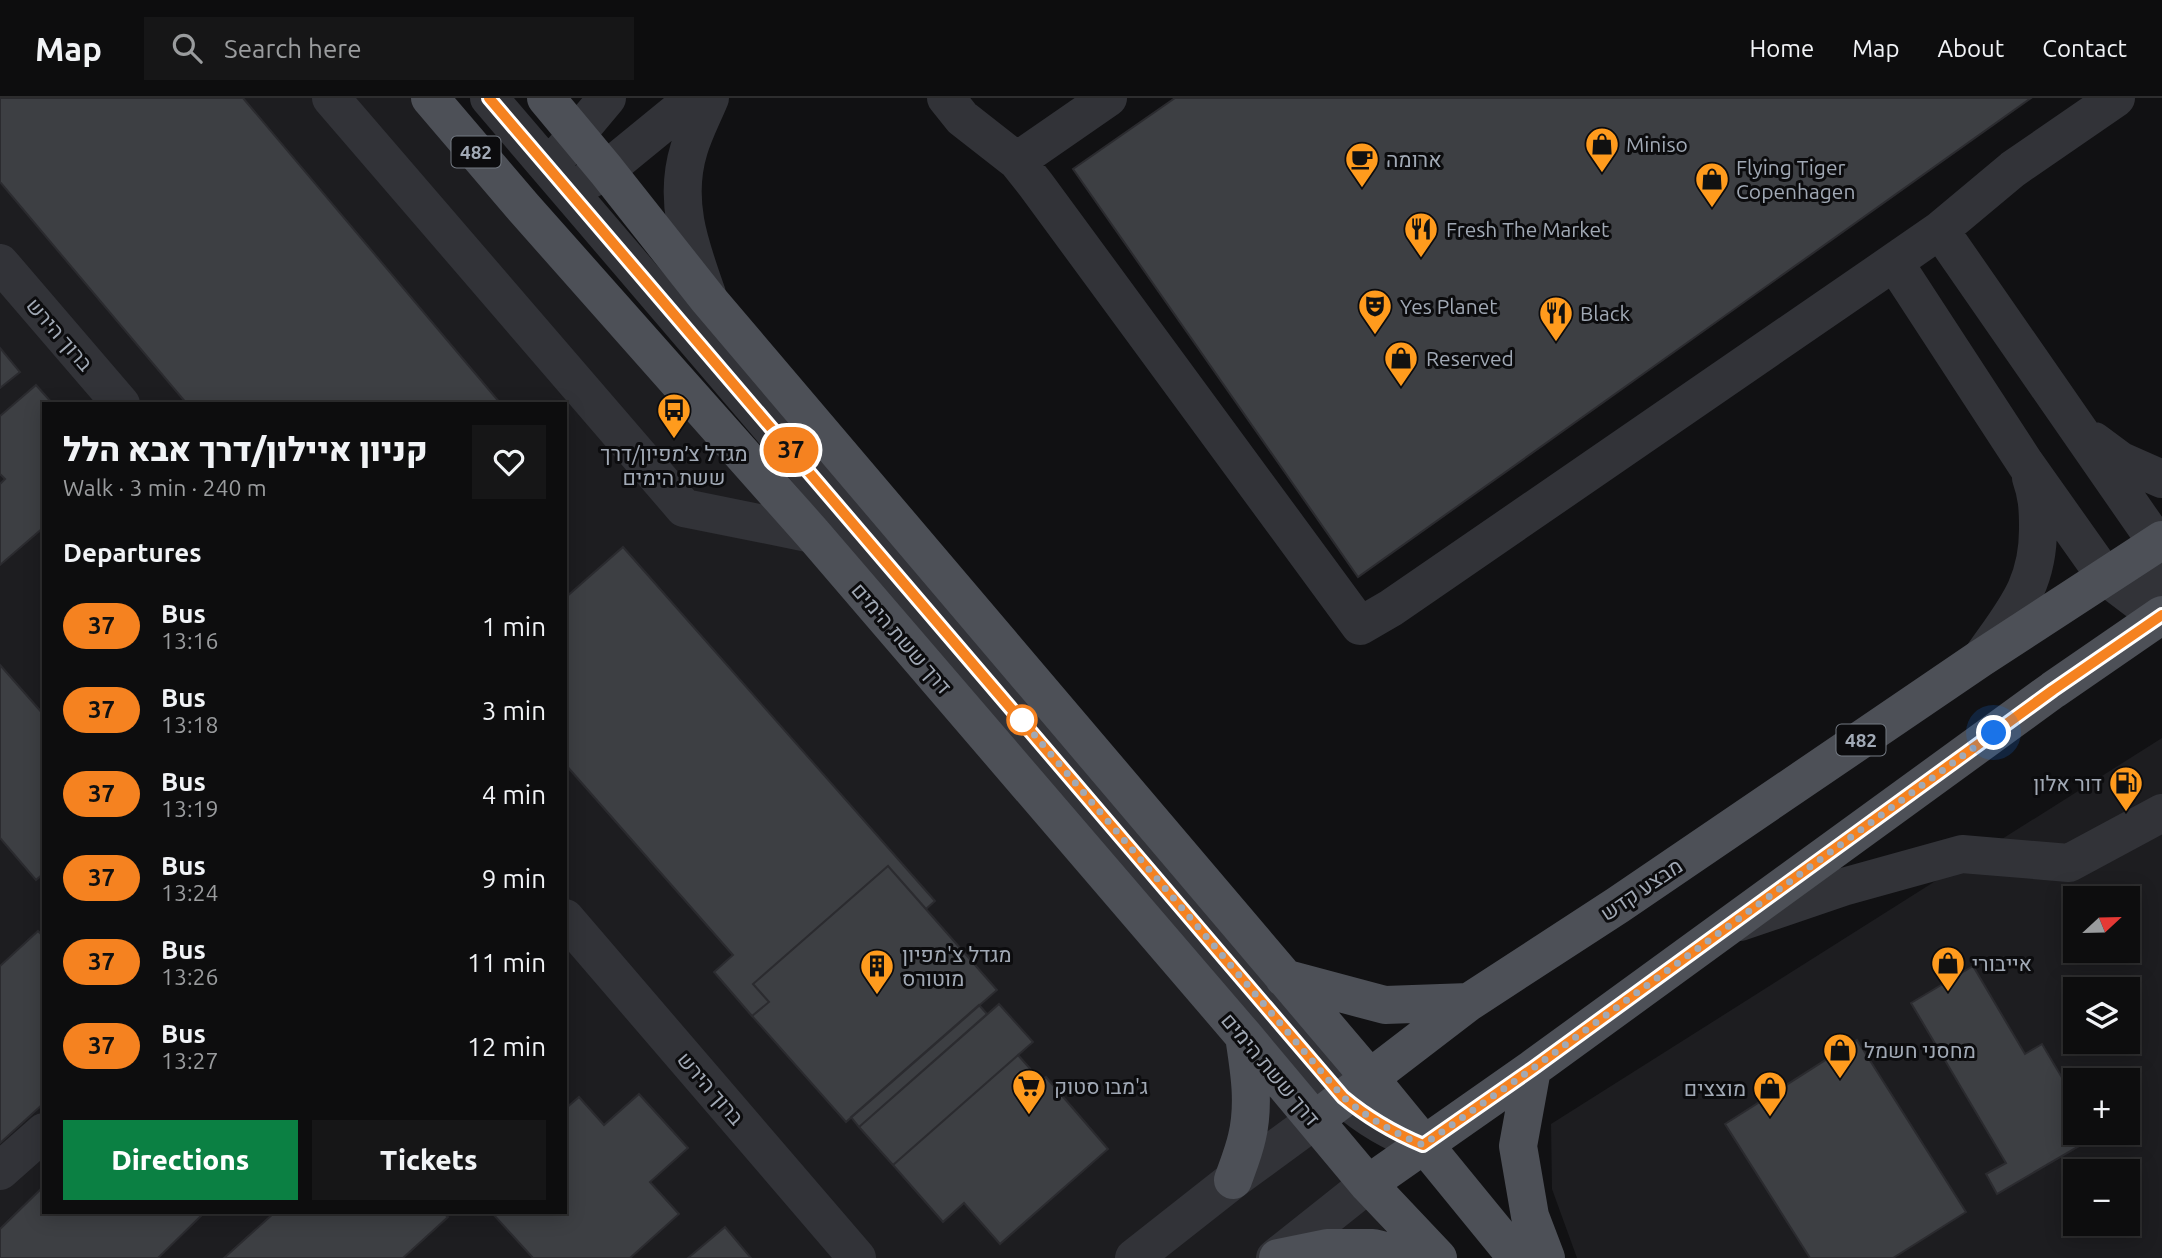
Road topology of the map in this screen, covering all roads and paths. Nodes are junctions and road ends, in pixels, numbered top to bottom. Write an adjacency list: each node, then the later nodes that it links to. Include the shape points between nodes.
1 (331, 98): 24 (street, via 684,508)
2 (430, 98): 15 (main road, דרך ששת הימים / 482)
3 (489, 98): 14 (street, דרך ששת הימים)
4 (546, 98): 11 (main road, 482)
5 (607, 98): 11 (street)
6 (694, 98): 13 (street)
7 (710, 98): 19 (street, via 689,149 681,193 686,233)
8 (946, 98): 12 (street, via 962,118)
9 (1108, 98): 12 (street)
10 (2116, 98): 16 (street, via 2013,169)
11 (576, 134): 13 (main road, 482); 14 (street)
12 (1017, 161): 17 (street, via 1360,626)
13 (606, 170): 14 (street); 19 (main road, דרך ששת הימים / 482)
14 (560, 179): 15 (street); 36 (street, דרך ששת הימים)
15 (523, 207): 24 (main road, דרך ששת הימים / 482)
16 (1940, 230): 17 (street); 21 (street)
17 (1894, 262): 22 (street)
18 (0, 263): 20 (street, ברוך הירש)
19 (709, 299): 32 (main road, דרך ששת הימים / 482)
20 (119, 402)
21 (2075, 426): 23 (street, via 2121,461); 25 (street)
22 (2025, 463): 26 (street); 28 (street, via 2038,497 2034,574 2018,606)
23 (2162, 479)
24 (813, 534): 34 (main road, דרך ששת הימים / 482)
25 (2160, 542): 26 (main road, מבצע קדש / 482); 27 (street)
26 (2105, 576): 27 (street); 28 (main road, מבצע קדש / 482)
27 (2161, 616): 31 (main road)
28 (1980, 659): 33 (main road, מבצע קדש / 482)
29 (2162, 813): 31 (street, via 2069,863 1962,854)
30 (567, 920): 42 (street, ברוך הירש)
31 (1728, 926): 35 (main road)
32 (1283, 978): 33 (main road, via 1385,1005); 36 (main road, דרך ששת הימים / 482)
33 (1469, 1002): 36 (main road, מבצע קדש / 482)
34 (1244, 1036): 36 (main road, דרך ששת הימים / 482); 40 (main road, via 1251,1115)
35 (1532, 1069): 38 (main road); 48 (main road, via 1518,1146 1530,1216)
36 (1342, 1098): 38 (main road); 40 (street, מבצע קדש); 41 (main road, דרך ששת הימים / 482)
37 (42, 1134): 39 (street)
38 (1423, 1145): 41 (main road); 47 (main road)
39 (0, 1171)
40 (1233, 1180): 43 (street, מבצע קדש)
41 (1368, 1184): 44 (street); 46 (main road, דרך ששת הימים)
42 (857, 1258)
43 (1135, 1258)
44 (1276, 1258): 45 (main road, via 1327,1248 1373,1248)
45 (1413, 1258)
46 (1438, 1258)
47 (1517, 1258)
48 (1546, 1258)

